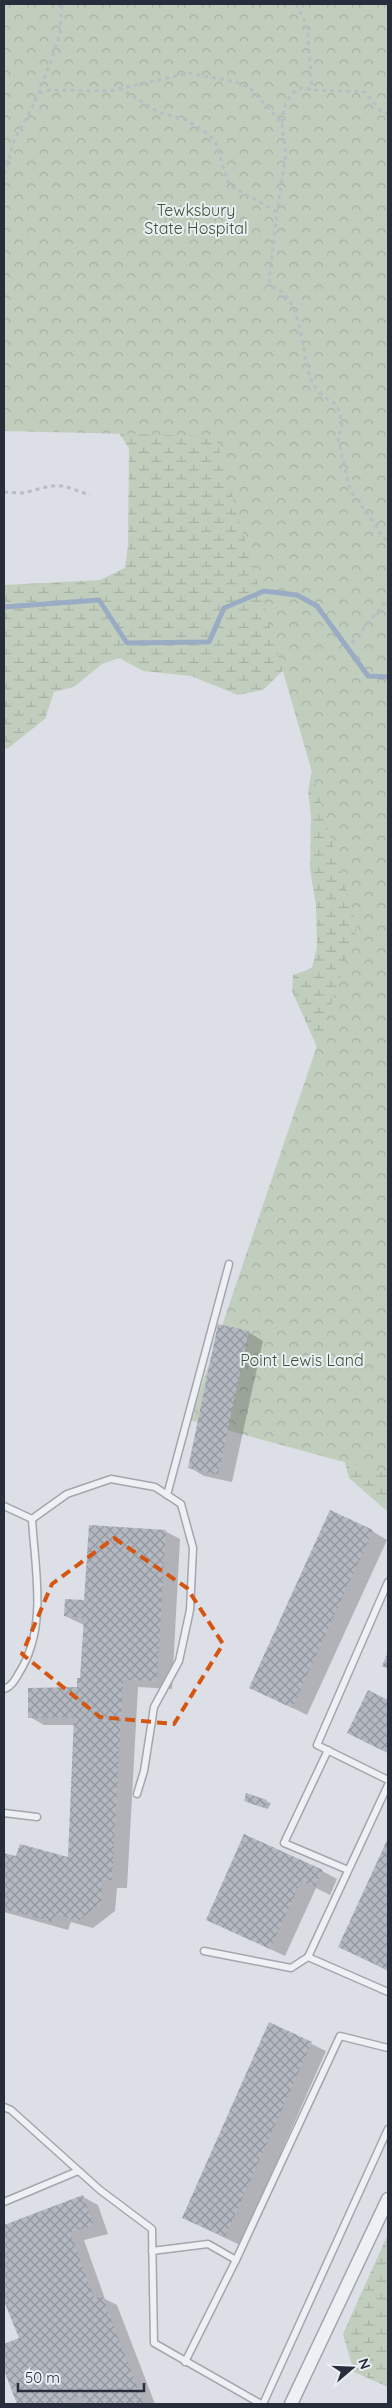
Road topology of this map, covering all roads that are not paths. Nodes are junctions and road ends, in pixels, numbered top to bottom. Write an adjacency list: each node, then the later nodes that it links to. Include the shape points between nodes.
1 (230, 1264): 2 (lane)
2 (167, 1495): 4 (lane, via 155,1487 111,1479 67,1494); 10 (lane, via 181,1504 193,1548 190,1610 179,1661 154,1707)
3 (4, 1506): 4 (lane)
4 (32, 1519): 6 (lane, via 38,1606 35,1637 23,1667 14,1682)
5 (388, 1582): 7 (lane, via 317,1745)
6 (4, 1689)
7 (328, 1750): 8 (lane); 13 (lane, via 284,1842)
8 (388, 1780)
9 (388, 1785): 13 (lane)
10 (137, 1794)
11 (4, 1814): 12 (lane)
12 (37, 1817)
13 (348, 1870): 15 (lane)
14 (204, 1952): 15 (lane, via 291,1968)
15 (308, 1957): 16 (lane)
16 (388, 1992)
17 (388, 2048): 24 (lane, via 340,2036)
18 (4, 2107): 20 (lane)
19 (388, 2129): 26 (lane)
20 (78, 2171): 22 (lane); 23 (lane, via 152,2229)
21 (388, 2199): 27 (street)
22 (4, 2202)
23 (152, 2251): 24 (lane, via 208,2244); 25 (lane, via 154,2343)
24 (236, 2260): 25 (lane)
25 (185, 2362): 26 (lane)
26 (262, 2404)
27 (291, 2404)

